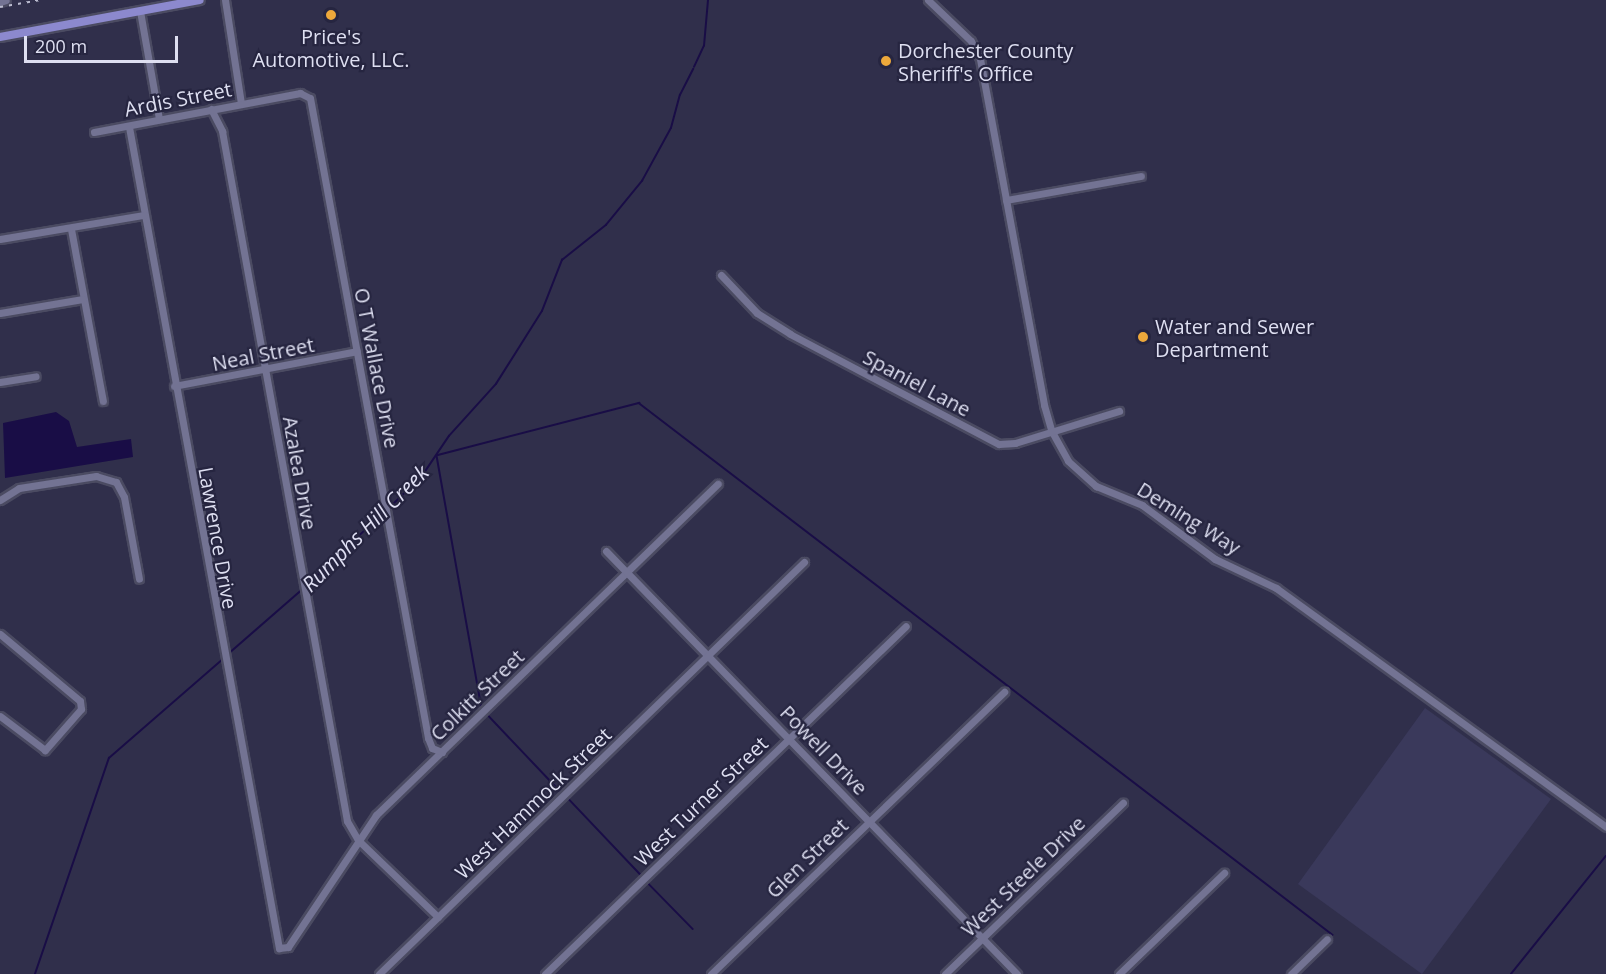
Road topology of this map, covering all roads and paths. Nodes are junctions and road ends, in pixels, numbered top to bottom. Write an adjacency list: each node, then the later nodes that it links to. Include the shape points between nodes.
1 (6, 0): 5 (street)
2 (197, 0): 6 (main road)
3 (225, 0): 9 (street)
4 (928, 0): 15 (street, Deming Way, via 971,41 980,59)
5 (0, 2)
6 (140, 11): 7 (main road); 11 (street)
7 (0, 37)
8 (304, 94): 9 (street, Ardis Street); 22 (street, O T Wallace Drive, via 314,110)
9 (241, 103): 10 (street, Ardis Street)
10 (211, 109): 11 (street, Ardis Street); 23 (street, Azalea Drive, via 222,131)
11 (159, 119): 12 (street, Ardis Street)
12 (129, 127): 13 (street, Ardis Street); 16 (street, Lawrence Drive)
13 (94, 132)
14 (1142, 176): 15 (street)
15 (1006, 200): 29 (street, Deming Way)
16 (144, 215): 17 (street); 26 (street, Lawrence Drive)
17 (68, 229): 18 (street); 20 (street)
18 (0, 239)
19 (721, 275): 29 (street, Spaniel Lane, via 757,313 987,439 999,444 1015,443)
20 (83, 299): 21 (street); 27 (street)
21 (0, 312)
22 (357, 351): 23 (street, Neal Street); 42 (street, O T Wallace Drive, via 428,738 432,748)
23 (265, 370): 26 (street, Neal Street); 46 (street, Azalea Drive, via 345,813)
24 (36, 376): 25 (street)
25 (0, 382)
26 (174, 387): 51 (street, Lawrence Drive, via 276,946)
27 (103, 401)
28 (1119, 411): 29 (street, Spaniel Lane)
29 (1051, 430): 45 (street, Deming Way, via 1068,461 1085,478 1142,505 1215,560 1276,588)
30 (718, 484): 34 (street, Colkitt Street)
31 (0, 500): 35 (street, via 19,489 96,476 116,482 123,497)
32 (606, 551): 34 (street, Powell Drive)
33 (804, 562): 38 (street, West Hammock Street)
34 (629, 572): 38 (street, Powell Drive); 42 (street, Colkitt Street)
35 (139, 579)
36 (906, 626): 41 (street, West Turner Street)
37 (0, 634): 40 (street, via 80,701 81,709 45,750)
38 (710, 655): 41 (street, Powell Drive); 48 (street, West Hammock Street)
39 (1004, 692): 44 (street, Glen Street)
40 (0, 716)
41 (790, 738): 44 (street, Powell Drive); 53 (street, West Turner Street)
42 (442, 752): 46 (street, Colkitt Street, via 376,815)
43 (1123, 803): 49 (street, West Steele Drive)
44 (870, 821): 49 (street, Powell Drive); 54 (street, Glen Street)
45 (1606, 827)
46 (358, 840): 48 (street, Azalea Drive); 51 (street, Colkitt Street)
47 (1224, 873): 57 (street)
48 (438, 917): 52 (street, West Hammock Street)
49 (982, 938): 55 (street, West Steele Drive); 56 (street, Powell Drive)
50 (1327, 939): 58 (street)
51 (284, 950)
52 (379, 974)
53 (545, 974)
54 (711, 974)
55 (945, 974)
56 (1017, 974)
57 (1119, 974)
58 (1291, 974)

